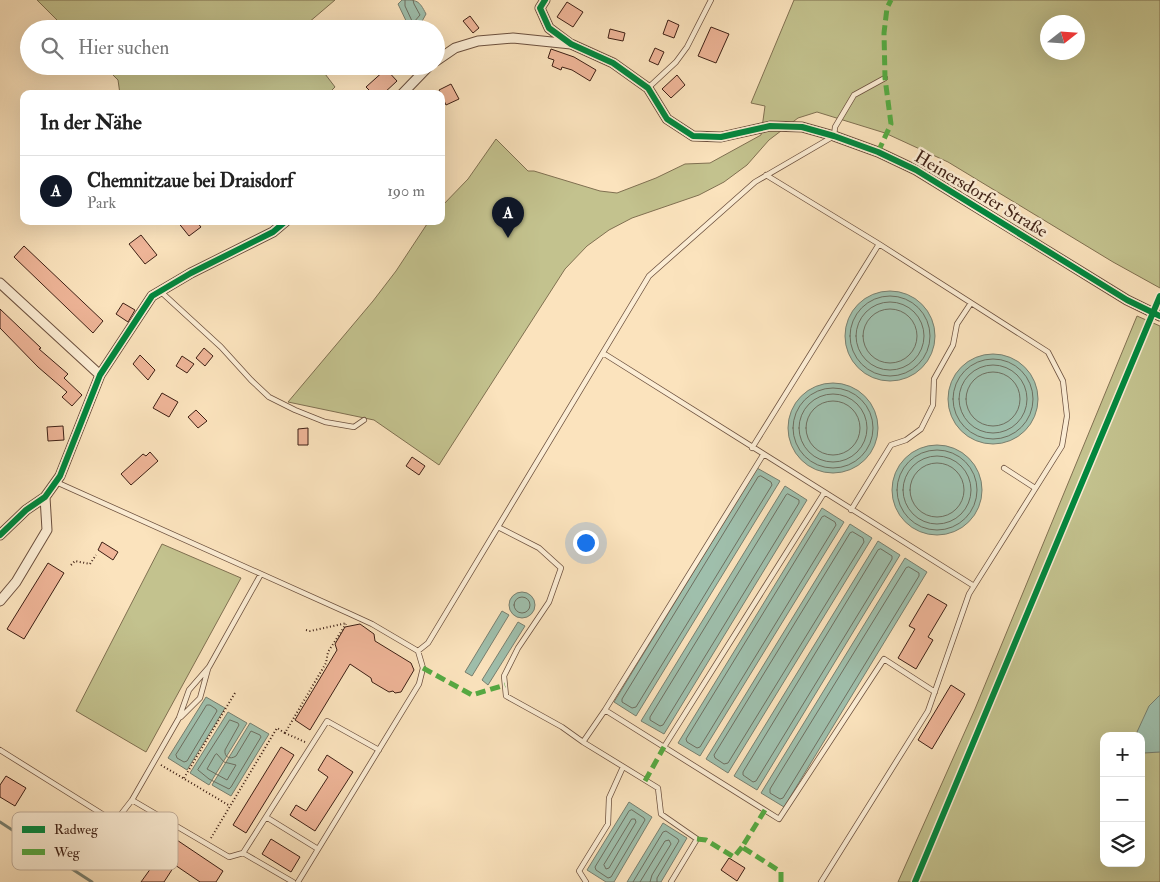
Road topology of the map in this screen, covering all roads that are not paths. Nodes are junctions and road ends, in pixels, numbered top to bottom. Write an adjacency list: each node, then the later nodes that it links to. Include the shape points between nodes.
1 (545, 0): 3 (street, via 540,8 549,28)
2 (711, 0): 7 (lane, via 687,47)
3 (567, 42): 4 (street, Heinersdorfer Straße, via 513,38 478,41); 7 (street, Heinersdorfer Straße, via 613,63)
4 (445, 55)
5 (420, 75): 8 (street)
6 (885, 78): 9 (lane, via 854,95 835,127)
7 (648, 88): 9 (street, Heinersdorfer Straße, via 667,119 693,136 721,137 770,126 802,127)
8 (406, 90)
9 (834, 136): 10 (lane); 16 (street, Heinersdorfer Straße, via 916,170 1128,300)
10 (766, 175): 12 (lane); 17 (lane, via 649,276)
11 (281, 225): 14 (street)
12 (879, 244): 15 (lane); 20 (lane)
13 (0, 283): 18 (street)
14 (160, 291): 18 (street, via 152,296); 19 (lane, via 269,397 325,422 354,427)
15 (971, 303): 24 (lane, via 1048,352 1063,381 1067,416 1062,446); 27 (lane, via 957,324 952,345 934,379 933,405 921,428 906,440 891,446)
16 (1160, 316)
17 (603, 353): 20 (lane); 28 (lane)
18 (100, 375): 23 (street)
19 (364, 420)
20 (752, 448): 21 (lane)
21 (763, 455): 25 (lane); 36 (lane)
22 (1004, 468): 24 (lane)
23 (56, 482): 26 (street); 30 (lane)
24 (1035, 488): 31 (lane)
25 (824, 493): 27 (lane); 39 (lane)
26 (46, 498): 29 (street, via 26,510); 32 (street, via 47,530 16,582)
27 (851, 510): 31 (lane)
28 (498, 527): 33 (lane, via 428,643); 38 (lane, via 539,548 561,568 549,602 518,648 504,676 506,696)
29 (0, 535)
30 (261, 574): 33 (lane, via 364,620); 34 (lane)
31 (974, 586): 35 (lane)
32 (0, 601)
33 (418, 651): 41 (lane, via 423,668 419,684)
34 (208, 668): 37 (lane, via 189,690); 37 (lane, via 200,698)
35 (934, 692): 39 (lane, via 884,660 779,819); 55 (lane, via 928,710)
36 (605, 710): 38 (lane); 39 (lane)
37 (179, 718): 43 (lane)
38 (583, 742): 42 (lane)
39 (664, 747)
40 (0, 750): 44 (lane)
41 (379, 750): 47 (lane, via 327,721); 49 (lane)
42 (623, 767): 53 (lane, via 609,798 608,824 579,871); 54 (lane, via 658,788 660,814 697,840)
43 (132, 800): 45 (lane); 46 (lane)
44 (101, 812)
45 (123, 812)
46 (152, 812)
47 (266, 817): 49 (lane); 50 (lane)
48 (178, 827): 50 (lane, via 230,857)
49 (318, 849): 52 (lane)
50 (243, 853): 51 (lane)
51 (292, 882)
52 (298, 882)
53 (586, 882)
54 (671, 882)
55 (820, 882)

